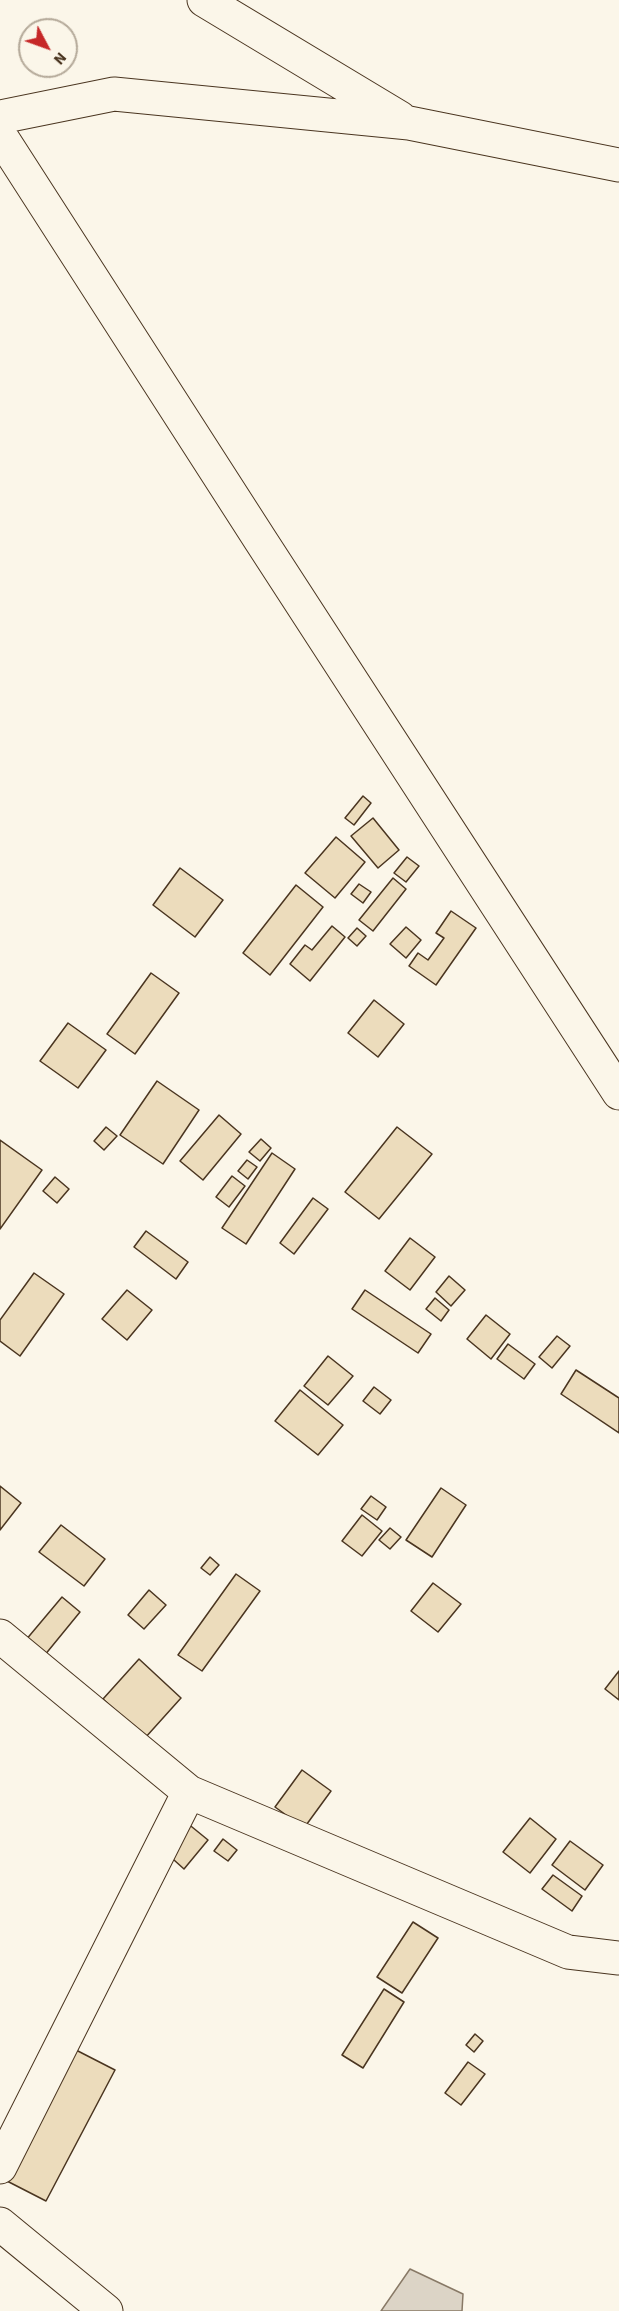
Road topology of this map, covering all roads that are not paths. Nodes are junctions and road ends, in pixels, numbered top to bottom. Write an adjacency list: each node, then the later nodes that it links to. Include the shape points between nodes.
1 (204, 0): 3 (street)
2 (0, 117): 3 (street, via 114,94)
3 (409, 123): 5 (street)
4 (0, 135): 6 (street)
5 (619, 165)
6 (619, 1094)
7 (0, 1636): 8 (street)
8 (189, 1792): 9 (street, via 568,1952); 10 (street)
9 (619, 1958)
10 (0, 2167)
11 (0, 2224): 12 (street)
12 (106, 2311)

